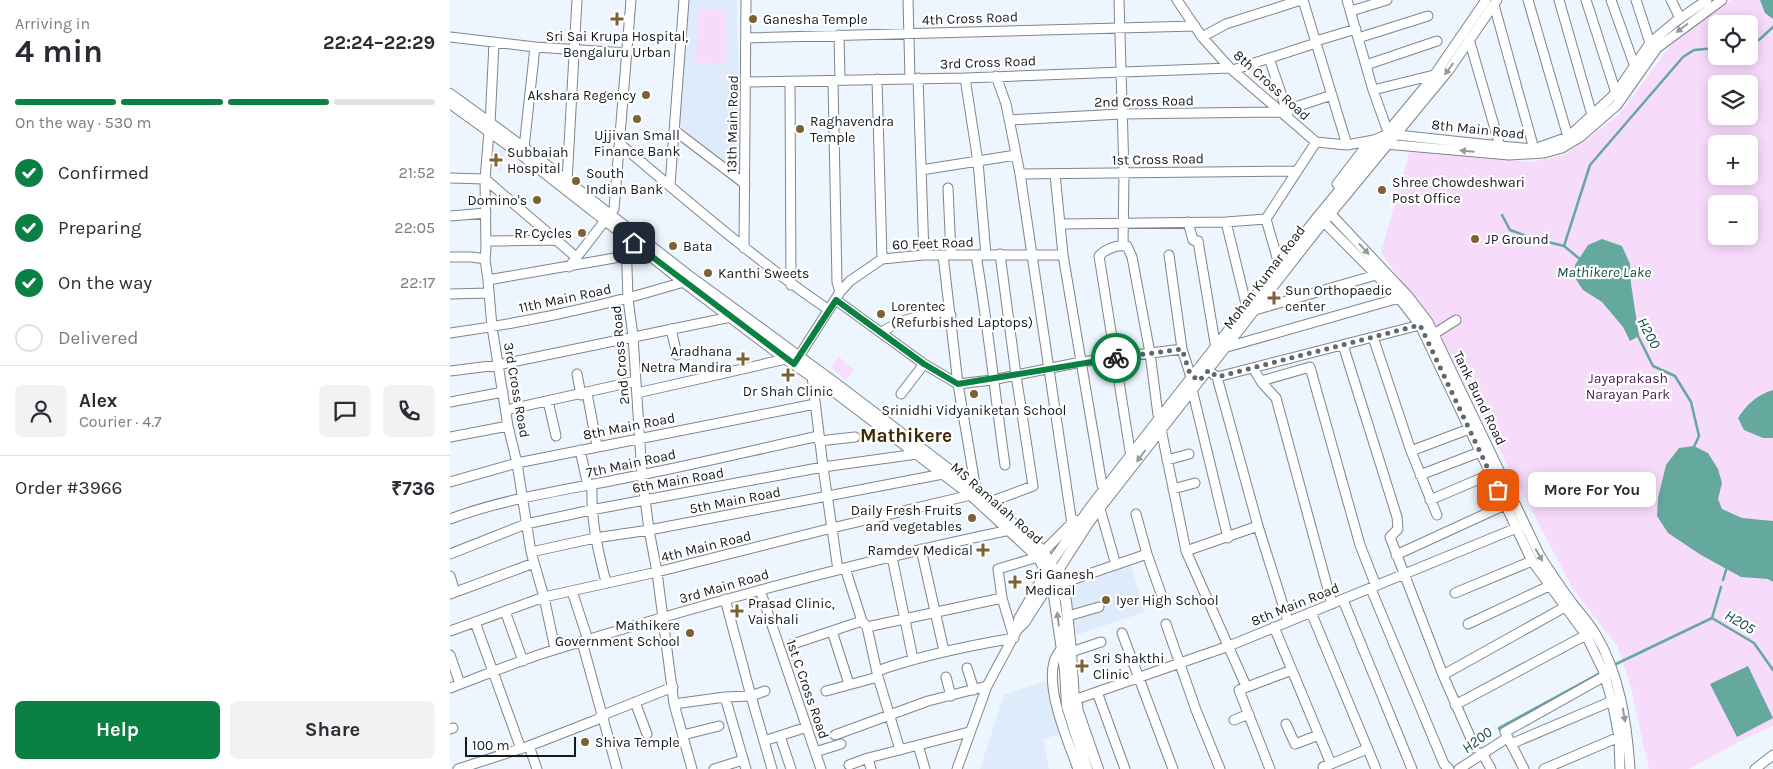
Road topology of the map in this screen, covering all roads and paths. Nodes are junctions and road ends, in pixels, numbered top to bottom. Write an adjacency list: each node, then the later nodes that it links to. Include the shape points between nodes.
1 (575, 0): 39 (street)
2 (631, 0): 40 (street)
3 (684, 0): 64 (street)
4 (746, 0): 31 (street, 13th Main Road)
5 (908, 0): 27 (street)
6 (1119, 0): 25 (street)
7 (1177, 0): 24 (street, 8th Cross Road)
8 (1302, 0): 30 (street, via 1226,24); 35 (street)
9 (1347, 0): 21 (street)
10 (1387, 0): 21 (street)
11 (1528, 0): 65 (street)
12 (1559, 0): 61 (street)
13 (1611, 0): 43 (street)
14 (1636, 0): 37 (street)
15 (1671, 0): 23 (street)
16 (1707, 0): 20 (street, 8th Main Road)
17 (1722, 0): 20 (street)
18 (1589, 1): 55 (street)
19 (1492, 2): 33 (street, Mohan Kumar Road); 46 (street); 72 (street)
20 (1701, 9): 23 (street, 8th Main Road); 66 (street, one-way to 66, via 1657,48 1617,105 1562,148 1544,153 1509,155)
21 (1350, 12): 26 (street)
22 (1428, 16): 32 (street)
23 (1680, 18): 37 (street, 8th Main Road)
24 (1195, 26): 25 (street, 4th Cross Road); 30 (street, 8th Cross Road)
25 (1119, 27): 27 (street, 4th Cross Road); 45 (street)
26 (1356, 29): 32 (street); 35 (street, 3rd Cross Road)
27 (909, 33): 28 (street, 4th Cross Road); 49 (street)
28 (839, 35): 31 (street, 4th Cross Road); 51 (street)
29 (450, 37): 36 (street)
30 (1202, 37): 44 (street, 8th Cross Road)
31 (746, 38): 52 (street, 13th Main Road)
32 (1358, 38): 42 (street)
33 (1470, 39): 66 (street, Mohan Kumar Road, one-way to 66, via 1449,70); 70 (street)
34 (1436, 41): 42 (street)
35 (1316, 42): 41 (street, 3rd Cross Road); 57 (street)
36 (494, 43): 38 (street); 63 (street, 3rd Cross Road)
37 (1650, 43): 43 (street, 8th Main Road)
38 (535, 47): 39 (street); 71 (street)
39 (574, 51): 40 (street); 82 (street)
40 (627, 53): 68 (street)
41 (1268, 58): 44 (street, 3rd Cross Road); 59 (street)
42 (1366, 65): 54 (street)
43 (1635, 67): 55 (street, 8th Main Road)
44 (1231, 69): 45 (street, 3rd Cross Road); 59 (street, 8th Cross Road)
45 (1121, 72): 47 (street, 3rd Cross Road); 60 (street)
46 (1434, 75): 54 (street); 66 (street)
47 (996, 76): 50 (street, 3rd Cross Road); 62 (street)
48 (877, 78): 49 (street, 3rd Cross Road); 51 (street, 3rd Cross Road); 115 (street)
49 (914, 78): 50 (street, 3rd Cross Road); 75 (street)
50 (965, 78): 74 (street)
51 (836, 81): 53 (street, 3rd Cross Road); 124 (street)
52 (746, 82): 53 (street, 3rd Cross Road); 83 (street, 13th Main Road)
53 (790, 82): 121 (street)
54 (1373, 90): 66 (street)
55 (1616, 93): 61 (street, 8th Main Road)
56 (450, 94): 63 (main road, MS Ramaiah Road)
57 (1332, 95): 59 (street, 2nd Cross Road); 69 (street)
58 (450, 103): 63 (main road, MS Ramaiah Road)
59 (1284, 111): 60 (street, 2nd Cross Road); 67 (street, 8th Cross Road)
60 (1121, 114): 62 (street, 2nd Cross Road); 77 (street)
61 (1592, 116): 65 (street, 8th Main Road)
62 (1009, 120): 73 (street)
63 (490, 128): 71 (main road, MS Ramaiah Road); 81 (street, 3rd Cross Road); 89 (main road, MS Ramaiah Road)
64 (674, 130): 83 (street); 84 (street)
65 (1568, 137): 72 (street, 8th Main Road)
66 (1383, 138): 69 (street); 70 (street, 8th Main Road); 86 (street); 86 (street, Mohan Kumar Road)
67 (1316, 142): 69 (street); 76 (street)
68 (620, 144): 84 (street); 89 (street, via 614,208)
69 (1347, 146)
70 (1500, 146): 72 (street, 8th Main Road)
71 (524, 148): 82 (main road, MS Ramaiah Road)
72 (1534, 149)
73 (1016, 155): 74 (street); 78 (street)
74 (978, 162): 75 (street); 107 (street)
75 (921, 170): 104 (street)
76 (1297, 171): 77 (street, 1st Cross Road); 91 (street)
77 (1124, 173): 79 (street, 1st Cross Road); 94 (street)
78 (1020, 174): 79 (street, 1st Cross Road); 108 (street)
79 (1055, 174): 95 (street)
80 (450, 178): 81 (street)
81 (485, 179): 87 (street, 3rd Cross Road); 99 (street)
82 (567, 182): 89 (main road, MS Ramaiah Road)
83 (745, 184): 102 (street, 13th Main Road)
84 (670, 186): 102 (street)
85 (948, 188): 105 (street)
86 (1326, 209): 90 (street, Mohan Kumar Road); 138 (street, Tank Bund Road, one-way to 138, via 1408,296)
87 (486, 213): 88 (street); 100 (street, 3rd Cross Road)
88 (450, 216)
89 (608, 217): 98 (main road, MS Ramaiah Road); 112 (street); 148 (main road, MS Ramaiah Road)
90 (1319, 217): 96 (street); 97 (street, Mohan Kumar Road); 116 (street); 152 (street)
91 (1266, 218): 93 (street); 116 (street)
92 (1188, 222): 93 (street); 94 (street); 141 (street, via 1193,240 1198,241)
93 (1226, 222): 127 (street)
94 (1124, 223): 95 (street); 101 (street)
95 (1060, 224): 109 (street)
96 (1335, 233): 97 (street); 118 (street)
97 (1314, 234): 129 (street, Mohan Kumar Road)
98 (626, 237): 111 (street, 2nd Cross Road); 120 (main road, MS Ramaiah Road)
99 (557, 240): 100 (street); 112 (street)
100 (486, 241): 114 (street, 3rd Cross Road)
101 (1122, 245): 145 (street, via 1132,257); 147 (street, via 1099,256)
102 (744, 248): 121 (street)
103 (1000, 254): 107 (street, 60 Feet Road); 108 (street, 60 Feet Road); 157 (street)
104 (924, 255): 105 (street, 60 Feet Road); 115 (street, 60 Feet Road)
105 (947, 255): 106 (street, 60 Feet Road); 130 (street)
106 (976, 255): 107 (street, 60 Feet Road); 161 (street, via 986,310)
107 (986, 255)
108 (1031, 255): 109 (street, 60 Feet Road); 154 (street)
109 (1063, 255): 149 (street)
110 (1170, 255): 144 (street)
111 (626, 256): 117 (street); 126 (street, 2nd Cross Road)
112 (576, 257): 117 (street)
113 (450, 258): 114 (street)
114 (485, 259): 119 (street, 3rd Cross Road)
115 (882, 259): 124 (street, 60 Feet Road, via 850,281)
116 (1278, 261): 127 (street)
117 (569, 267): 119 (street)
118 (1376, 275): 125 (street); 129 (street)
119 (488, 280): 122 (street, 3rd Cross Road)
120 (684, 282): 126 (street, 11th Main Road); 131 (main road, MS Ramaiah Road)
121 (791, 285): 128 (street)
122 (489, 293): 123 (street); 134 (street, 3rd Cross Road)
123 (450, 294)
124 (838, 296): 128 (street, 60 Feet Road); 136 (street)
125 (1399, 298): 133 (street); 143 (street)
126 (628, 299): 134 (street, 11th Main Road); 139 (street, 2nd Cross Road)
127 (1246, 304): 141 (street)
128 (829, 310): 148 (street, 60 Feet Road)
129 (1255, 310): 143 (street, Mohan Kumar Road)
130 (951, 315): 136 (street, via 913,317); 164 (street)
131 (731, 317): 135 (street); 148 (main road, MS Ramaiah Road)
132 (1456, 320): 138 (street)
133 (1420, 325): 140 (street); 177 (street)
134 (492, 327): 137 (street, 11th Main Road); 151 (street, 3rd Cross Road)
135 (671, 329): 139 (street); 146 (street)
136 (882, 332): 150 (street)
137 (450, 333)
138 (1434, 334): 218 (street, Tank Bund Road, via 1491,451)
139 (633, 336): 151 (street); 162 (street, 2nd Cross Road)
140 (1373, 337): 142 (street); 186 (street)
141 (1215, 343): 152 (street)
142 (1342, 344): 153 (street); 230 (street, via 1397,518 1398,529 1390,537)
143 (1227, 347): 152 (street, Mohan Kumar Road)
144 (1182, 349): 145 (street); 159 (street)
145 (1150, 353): 147 (street); 174 (street)
146 (677, 355)
147 (1116, 358): 149 (street); 185 (street)
148 (793, 360): 158 (main road, MS Ramaiah Road); 167 (street); 203 (main road, MS Ramaiah Road)
149 (1081, 362): 154 (street); 201 (street)
150 (924, 364): 164 (street); 169 (street)
151 (498, 365): 155 (street); 166 (street, 3rd Cross Road)
152 (1204, 365): 159 (street); 160 (street)
153 (1252, 368): 160 (street); 163 (street)
154 (1048, 369): 157 (street); 216 (street)
155 (450, 371)
156 (576, 374): 168 (street)
157 (1016, 375): 161 (street); 208 (street, via 1033,486)
158 (812, 376): 172 (street); 188 (main road, MS Ramaiah Road)
159 (1194, 377): 165 (street); 174 (street); 236 (street, via 1091,506)
160 (1217, 377): 217 (street)
161 (992, 380): 164 (street); 192 (street)
162 (636, 381): 167 (street, 2nd Cross Road); 168 (street)
163 (1261, 381): 243 (street, via 1310,367); 253 (street, via 1276,398)
164 (958, 384): 203 (street)
165 (1192, 390): 176 (street); 223 (street)
166 (502, 392): 171 (street); 173 (street, 3rd Cross Road)
167 (637, 392): 181 (street, 2nd Cross Road)
168 (584, 394): 170 (street); 183 (street)
169 (901, 394)
170 (548, 401): 173 (street); 178 (street)
171 (450, 402)
172 (815, 404): 181 (street, 8th Main Road); 182 (street)
173 (506, 410): 175 (street, 3rd Cross Road)
174 (1158, 415): 185 (street)
175 (508, 426): 179 (street); 191 (street, 3rd Cross Road)
176 (1161, 429): 190 (street); 210 (street, one-way to 210)
177 (1469, 429): 186 (street); 187 (street)
178 (556, 436)
179 (450, 437)
180 (855, 437): 182 (street, 7th Main Road)
181 (640, 438): 183 (street, 8th Main Road); 196 (street, 2nd Cross Road)
182 (819, 439): 193 (street); 196 (street, 7th Main Road)
183 (597, 446): 184 (street, 8th Main Road)
184 (580, 450): 191 (street, 8th Main Road); 200 (street)
185 (1130, 451): 201 (street)
186 (1411, 451): 197 (street)
187 (1480, 452): 195 (street); 197 (street)
188 (917, 454): 193 (street, 6th Main Road); 194 (main road, MS Ramaiah Road)
189 (1189, 454): 190 (street)
190 (1167, 460): 202 (street)
191 (517, 463): 198 (street, 8th Main Road); 205 (street, 3rd Cross Road)
192 (1005, 465)
193 (823, 467): 204 (street); 206 (street, 6th Main Road)
194 (943, 474): 203 (main road, MS Ramaiah Road); 204 (street, 5th Main Road)
195 (1490, 474): 207 (street); 209 (street)
196 (642, 475): 200 (street, 7th Main Road); 206 (street, 2nd Cross Road)
197 (1420, 475): 207 (street)
198 (450, 482)
199 (1195, 483): 202 (street)
200 (590, 485): 205 (street, 7th Main Road); 211 (street)
201 (1102, 485): 216 (street)
202 (1173, 489): 225 (street)
203 (974, 492): 208 (main road, MS Ramaiah Road); 219 (street, 4th Main Road); 221 (main road, MS Ramaiah Road)
204 (828, 496): 219 (street); 220 (street, 5th Main Road)
205 (522, 498): 214 (street, 7th Main Road); 215 (street, 3rd Cross Road)
206 (645, 500): 211 (street, 6th Main Road); 220 (street, 2nd Cross Road)
207 (1430, 500): 213 (street)
208 (990, 502): 228 (main road, MS Ramaiah Road)
209 (1505, 505): 218 (street); 230 (street)
210 (1100, 509): 234 (street); 236 (street)
211 (591, 510): 215 (street, 6th Main Road); 222 (street)
212 (1136, 514): 229 (street)
213 (1437, 515)
214 (450, 519)
215 (526, 524): 226 (street, 3rd Cross Road); 227 (street, 6th Main Road)
216 (1072, 524): 228 (street)
217 (1258, 526): 223 (street); 263 (street)
218 (1520, 527): 232 (street); 238 (street, 8th Main Road); 286 (street, Tank Bund Road, one-way to 286, via 1595,633)
219 (832, 528): 235 (street); 237 (street, 4th Main Road)
220 (649, 530): 222 (street, 5th Main Road); 237 (street, 2nd Cross Road)
221 (1010, 530): 224 (street, 3rd Main Road); 228 (main road, MS Ramaiah Road)
222 (595, 538): 226 (street, 5th Main Road); 240 (street)
223 (1228, 538): 225 (street)
224 (921, 549): 231 (street, 3rd Main Road); 257 (street)
225 (1186, 551): 276 (street)
226 (531, 552): 233 (street, 3rd Cross Road)
227 (450, 554)
228 (1040, 554): 236 (main road, MS Ramaiah Road); 249 (street, via 998,569)
229 (1147, 554): 234 (street); 252 (street)
230 (1396, 555): 238 (street)
231 (892, 557): 235 (street, 3rd Main Road); 261 (street)
232 (1532, 561): 242 (street); 247 (street)
233 (534, 564): 246 (street); 248 (street, 3rd Cross Road)
234 (1116, 565): 241 (street)
235 (841, 569): 244 (street, 3rd Main Road); 264 (street)
236 (1051, 569): 241 (main road, MS Ramaiah Road); 271 (street, via 1019,618)
237 (657, 572): 240 (street, 4th Main Road); 260 (street, 2nd Cross Road)
238 (1404, 574): 243 (street, 8th Main Road); 289 (street)
239 (450, 576): 246 (street)
240 (606, 582): 245 (street, 4th Main Road)
241 (1054, 586): 259 (main road, MS Ramaiah Road); 271 (street); 278 (main road, MS Ramaiah Road, one-way to 241)
242 (1549, 586): 255 (street); 266 (street)
243 (1374, 588): 251 (street, 8th Main Road); 361 (street, via 1444,764)
244 (760, 590): 250 (street, 3rd Main Road); 316 (street, 1st C Cross Road)
245 (572, 591): 248 (street, 4th Main Road); 273 (street)
246 (453, 593)
247 (1455, 593)
248 (544, 597): 256 (street, 4th Main Road); 277 (street, 3rd Cross Road)
249 (1002, 598): 257 (street); 271 (street)
250 (725, 599): 260 (street, 3rd Main Road); 302 (street)
251 (1343, 600): 253 (street, 8th Main Road); 360 (street)
252 (1164, 602)
253 (1332, 604): 258 (street, 8th Main Road)
254 (1098, 608): 259 (street)
255 (1565, 608): 272 (street); 289 (street)
256 (505, 611): 262 (street, 4th Main Road); 282 (street)
257 (935, 611): 261 (street); 279 (street)
258 (1311, 612): 263 (street, 8th Main Road); 329 (street)
259 (1068, 616): 278 (main road, MS Ramaiah Road)
260 (663, 618): 273 (street, 3rd Main Road); 296 (street, 2nd Cross Road)
261 (904, 618): 264 (street); 281 (street)
262 (474, 622): 268 (street, 4th Main Road); 287 (street)
263 (1288, 622): 267 (street, 8th Main Road)
264 (864, 624): 269 (street); 288 (street)
265 (1166, 624): 283 (street)
266 (1468, 624)
267 (1274, 627): 276 (street, 8th Main Road); 285 (street)
268 (450, 631)
269 (832, 631): 275 (street); 293 (street)
270 (1122, 633): 291 (street)
271 (1015, 634): 279 (street); 294 (street)
272 (1586, 635): 286 (street); 309 (street)
273 (585, 641): 277 (street, 3rd Main Road); 311 (street)
274 (1101, 642): 278 (street)
275 (793, 644)
276 (1229, 646): 283 (street, 8th Main Road); 295 (street)
277 (555, 649): 282 (street, 3rd Main Road)
278 (1066, 650): 305 (main road, MS Ramaiah Road); 351 (street, via 1054,659 1052,670 1059,716); 352 (main road, MS Ramaiah Road, via 1068,706)
279 (944, 651): 281 (street)
280 (450, 655): 292 (street)
281 (913, 658): 288 (street)
282 (523, 661): 287 (street, 3rd Main Road)
283 (1180, 663): 291 (street, 8th Main Road); 357 (street)
284 (968, 668): 298 (street)
285 (1292, 670): 295 (street); 321 (street)
286 (1607, 670): 306 (street); 325 (street, via 1504,732); 367 (street, Tank Bund Road, one-way to 367, via 1624,713)
287 (493, 672): 292 (street, 3rd Main Road); 328 (street)
288 (877, 674): 293 (street); 312 (street)
289 (1443, 675): 309 (street)
290 (946, 677): 303 (street)
291 (1138, 678): 301 (street, 8th Main Road); 356 (street)
292 (460, 684): 297 (street, 3rd Main Road)
293 (850, 684): 300 (street)
294 (988, 686): 298 (street); 317 (street)
295 (1246, 686): 310 (street, via 1238,690)
296 (673, 687): 307 (street); 308 (street, 2nd Cross Road)
297 (450, 688)
298 (974, 690): 303 (street)
299 (765, 691): 302 (street)
300 (826, 691)
301 (1097, 692): 305 (street, 8th Main Road); 355 (street)
302 (750, 696): 304 (street); 324 (street)
303 (951, 696): 312 (street)
304 (725, 697): 308 (street); 337 (street)
305 (1074, 700): 353 (main road, MS Ramaiah Road); 354 (street, MS Ramaiah Road)
306 (1612, 701): 323 (street); 325 (street)
307 (636, 702): 311 (street); 318 (street)
308 (674, 704): 319 (street, 2nd Cross Road)
309 (1455, 705): 330 (street)
310 (1249, 714): 313 (street); 358 (street)
311 (603, 715): 328 (street); 342 (street)
312 (889, 715): 320 (street); 331 (street)
313 (1234, 720)
314 (1286, 724): 321 (street, via 1295,744)
315 (719, 726): 319 (street)
316 (807, 727): 322 (street); 332 (street, 1st C Cross Road)
317 (969, 732): 327 (street); 350 (street)
318 (647, 734)
319 (683, 735): 343 (street, 2nd Cross Road)
320 (835, 735)
321 (1319, 735): 339 (street)
322 (780, 736): 324 (street); 346 (street)
323 (1618, 737): 365 (street); 366 (street)
324 (764, 741): 345 (street)
325 (1509, 741): 333 (street); 364 (street)
326 (841, 744): 332 (street)
327 (918, 745): 331 (street); 349 (street)
328 (525, 748): 336 (street); 341 (street)
329 (1368, 748): 339 (street); 359 (street)
330 (1475, 748)
331 (900, 750): 335 (street)
332 (815, 752): 347 (street, 1st C Cross Road)
333 (1482, 754): 362 (street); 363 (street)
334 (1773, 755): 368 (street)
335 (868, 758): 338 (street); 348 (street)
336 (487, 765): 340 (street)
337 (745, 765): 344 (street)
338 (849, 765)
339 (1324, 767)
340 (458, 769)
341 (537, 769)
342 (617, 769)
343 (692, 769)
344 (714, 769)
345 (772, 769)
346 (791, 769)
347 (821, 769)
348 (872, 769)
349 (925, 769)
350 (957, 769)
351 (1078, 769)
352 (1087, 769)
353 (1098, 769)
354 (1102, 769)
355 (1125, 769)
356 (1173, 769)
357 (1220, 769)
358 (1270, 769)
359 (1376, 769)
360 (1412, 769)
361 (1449, 769)
362 (1459, 769)
363 (1491, 769)
364 (1524, 769)
365 (1544, 769)
366 (1620, 769)
367 (1630, 769)
368 (1755, 769)

